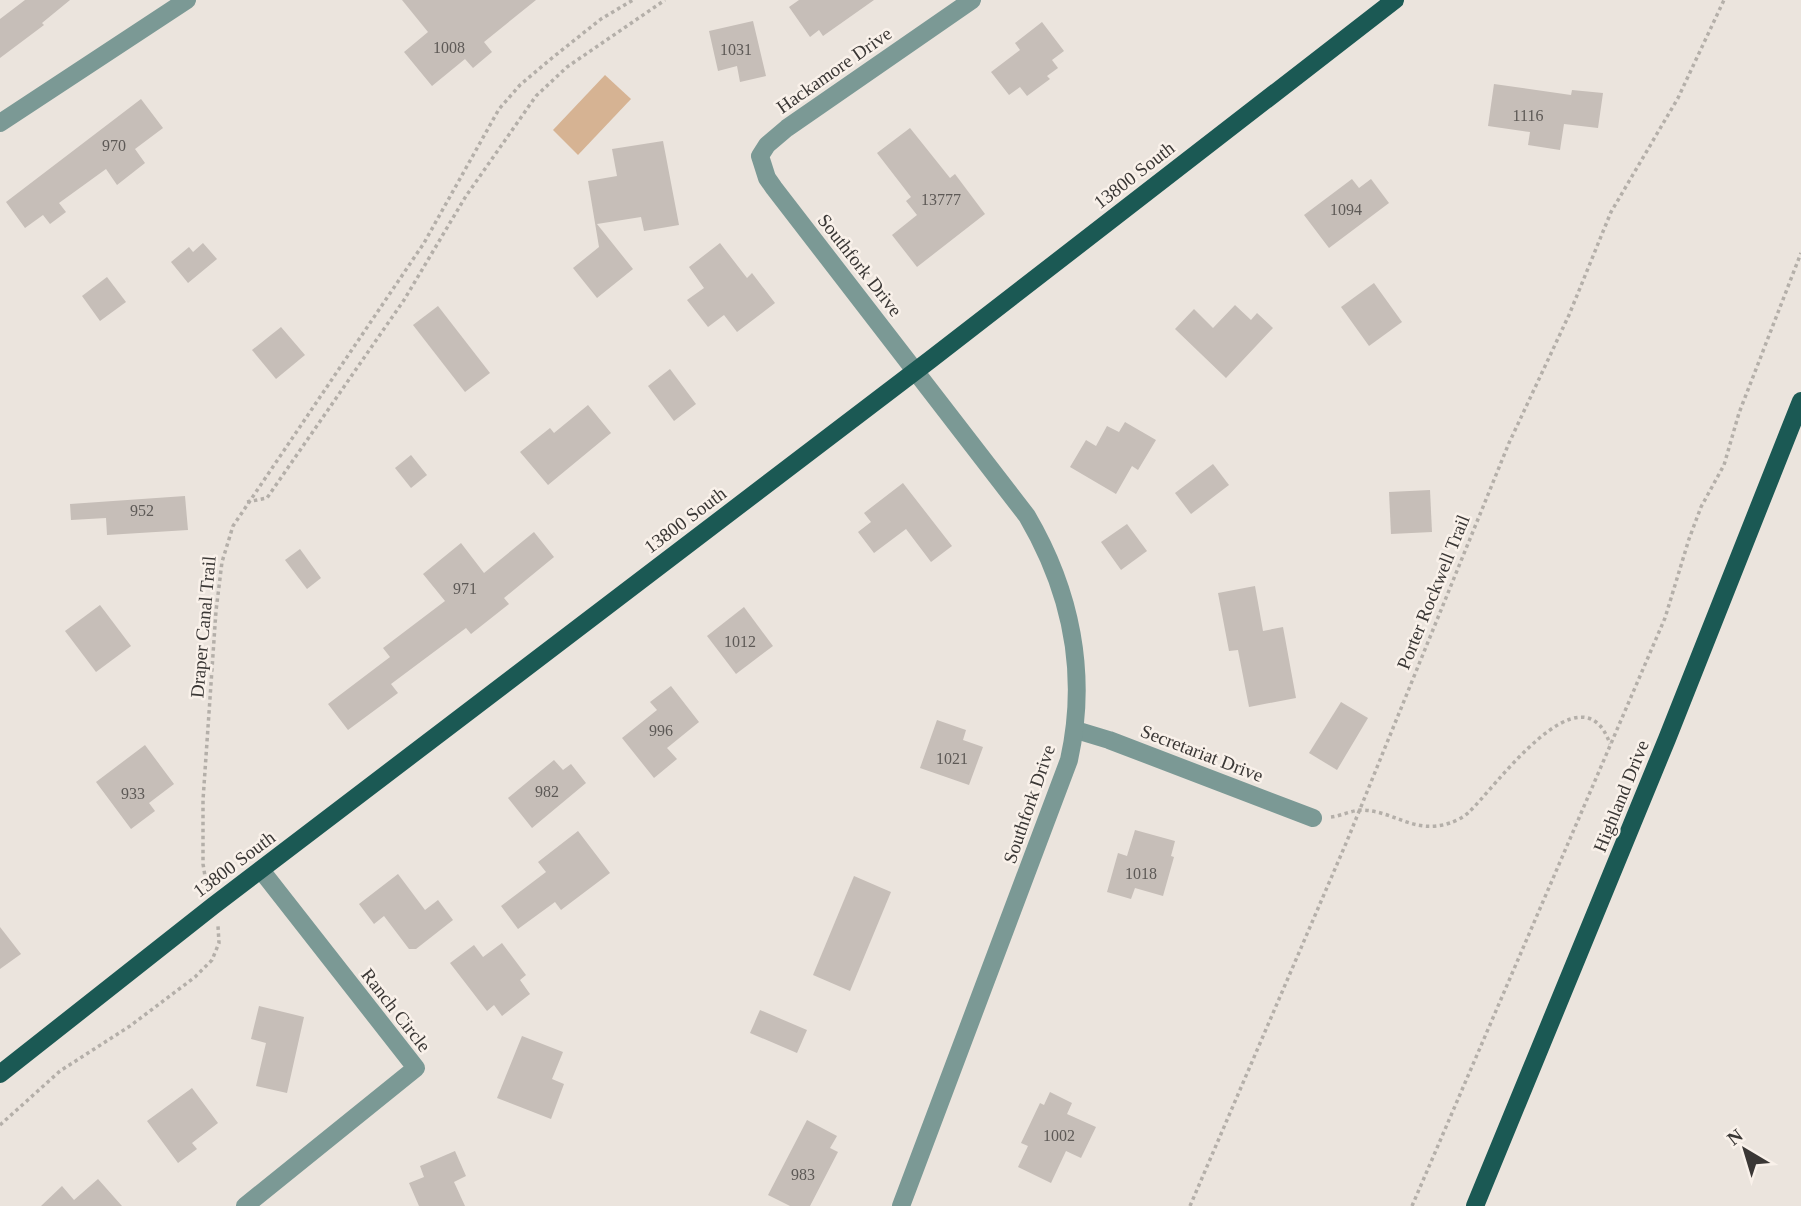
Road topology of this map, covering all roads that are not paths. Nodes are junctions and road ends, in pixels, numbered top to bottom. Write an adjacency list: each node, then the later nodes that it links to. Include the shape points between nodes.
1 (187, 0): 4 (street)
2 (972, 0): 5 (street, Hackamore Drive, via 787,128)
3 (1395, 0): 6 (main road, 13800 South)
4 (0, 123)
5 (760, 156): 6 (street, Southfork Drive, via 774,188)
6 (916, 371): 8 (street, Southfork Drive, via 1011,494 1052,564 1074,641); 10 (main road, 13800 South)
7 (1801, 401): 14 (main road, Highland Drive)
8 (1076, 730): 9 (street, Secretariat Drive); 13 (street, Southfork Drive, via 1059,789)
9 (1313, 818)
10 (261, 870): 11 (main road, 13800 South); 12 (street, Ranch Circle, via 416,1068)
11 (0, 1074)
12 (245, 1206)
13 (901, 1206)
14 (1475, 1206)

